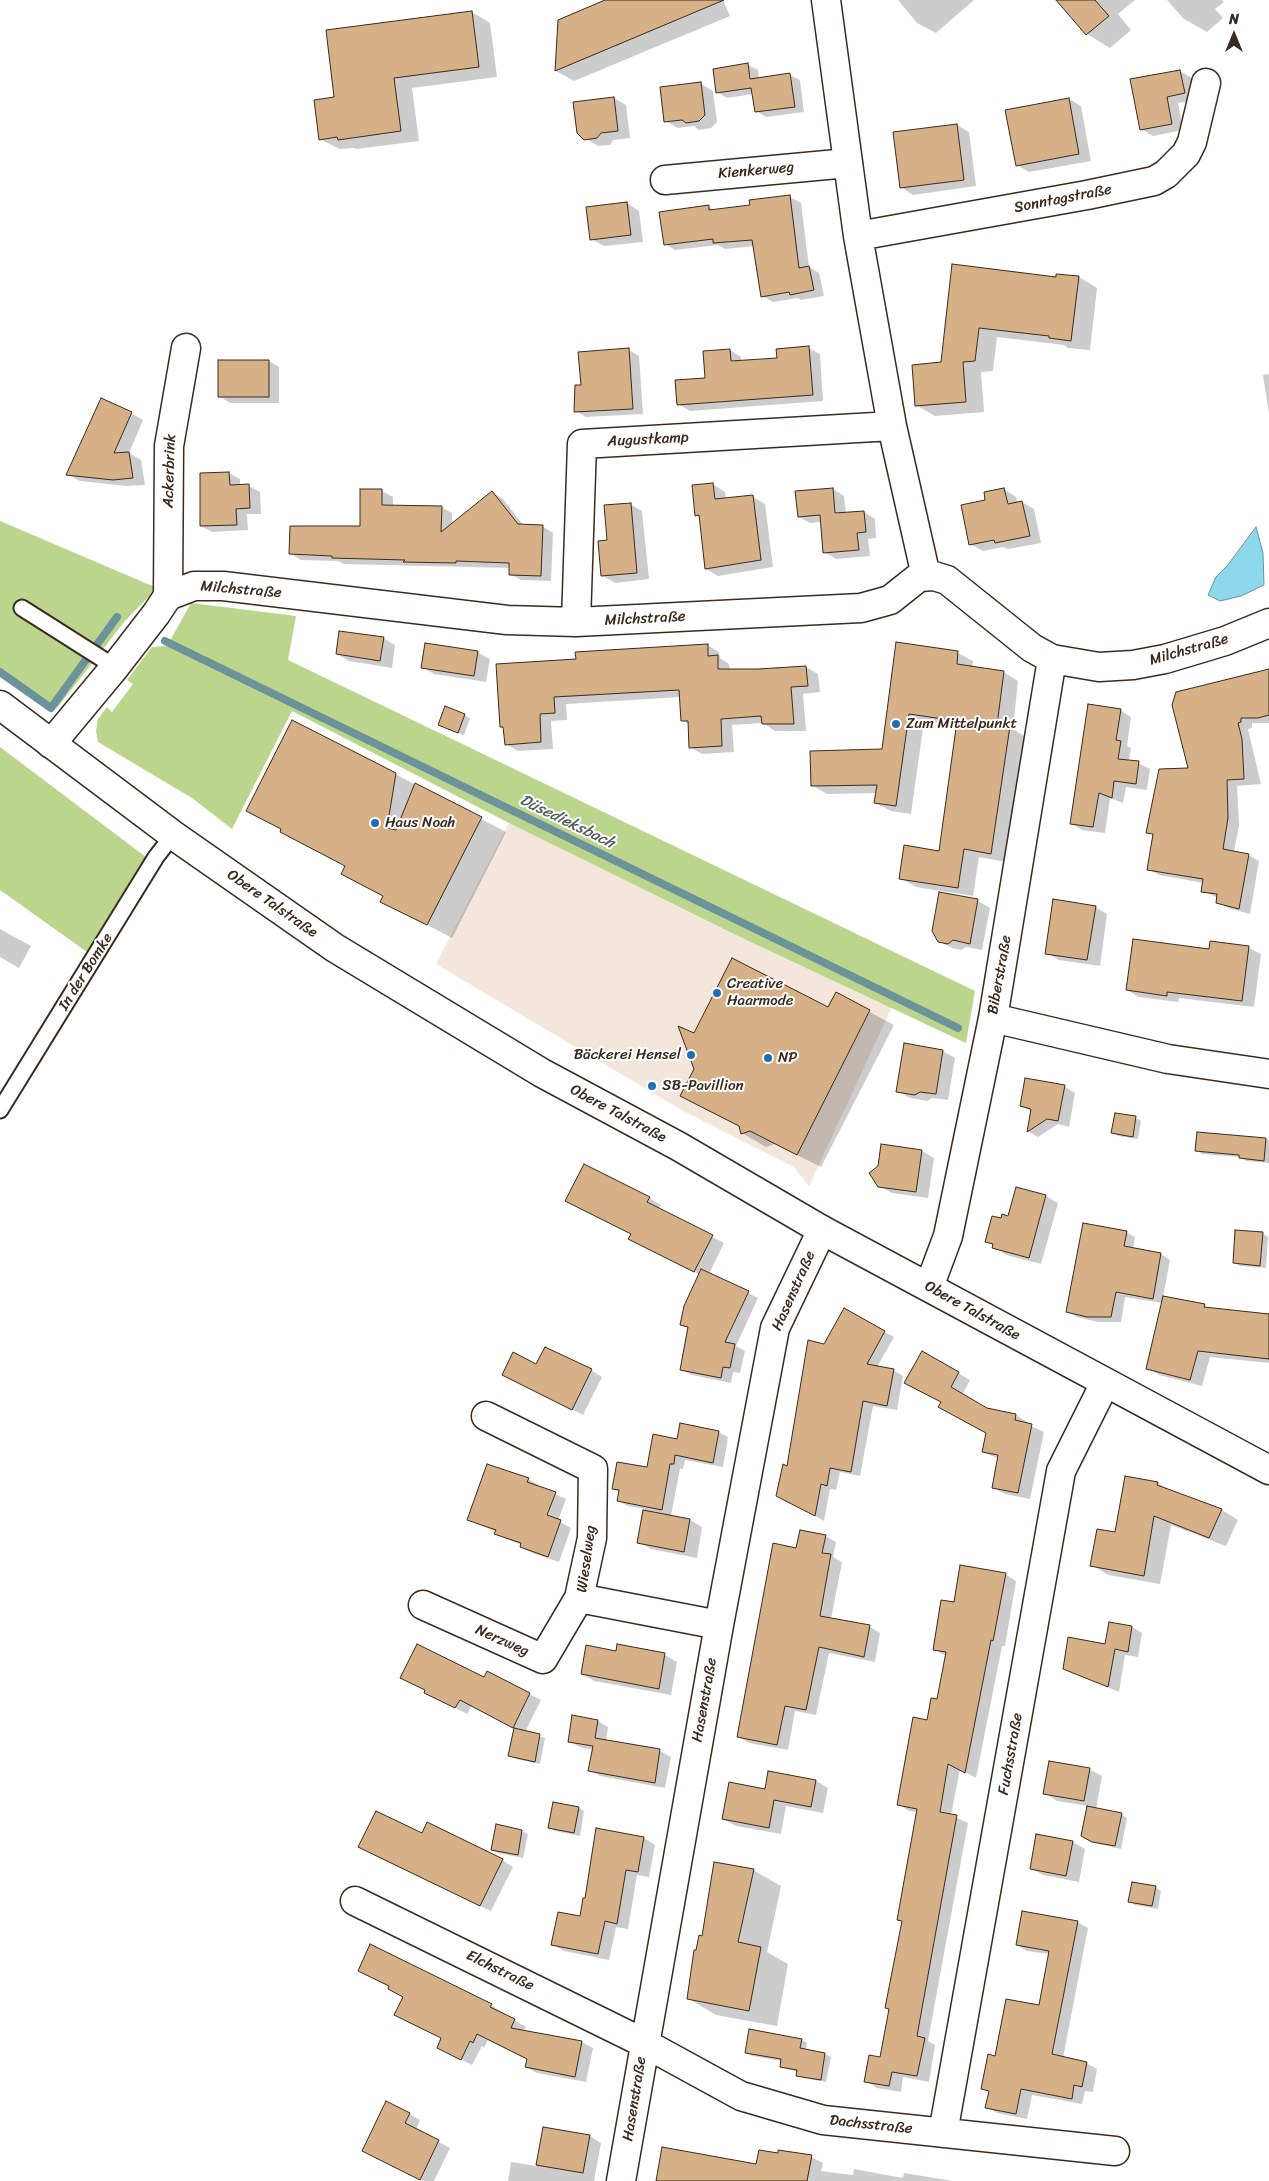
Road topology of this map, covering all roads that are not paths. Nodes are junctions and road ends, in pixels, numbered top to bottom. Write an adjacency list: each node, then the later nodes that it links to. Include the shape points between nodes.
1 (826, 0): 3 (street)
2 (1206, 83): 5 (street, Sonntagstraße, via 1192,142 1186,154 1166,174 1154,180)
3 (848, 162): 4 (street, Kienkerweg); 5 (street)
4 (665, 180)
5 (858, 236): 7 (street)
6 (186, 348): 9 (street, Ackerbrink, via 169,446)
7 (892, 426): 8 (street); 11 (street, Augustkamp, via 582,444)
8 (926, 576): 11 (street, Milchstraße, via 911,581 890,600 861,608); 13 (street, Milchstraße, via 947,580 1032,648)
9 (168, 596): 11 (street, Milchstraße, via 194,586 224,586 507,620); 14 (street)
10 (22, 608): 14 (lane)
11 (576, 622)
12 (1269, 623): 13 (street, Milchstraße, via 1166,660 1099,667)
13 (1052, 660): 18 (street, Biberstraße)
14 (115, 667): 16 (street)
15 (0, 706): 16 (street, Obere Talstraße)
16 (51, 744): 17 (street, Obere Talstraße)
17 (173, 835): 20 (lane, In der Bomke); 21 (street, Obere Talstraße, via 335,948 542,1074 678,1146)
18 (993, 1018): 19 (street, via 1168,1059); 22 (street, Biberstraße, via 948,1236)
19 (1269, 1074)
20 (0, 1110)
21 (822, 1230): 22 (street, Obere Talstraße); 28 (street, Hasenstraße, via 775,1328)
22 (929, 1287): 23 (street, Obere Talstraße)
23 (1105, 1383): 25 (street, Obere Talstraße); 31 (street, Fuchsstraße, via 1061,1471)
24 (486, 1416): 26 (street, Wieselweg, via 593,1468 592,1538)
25 (1269, 1470)
26 (579, 1598): 27 (street, Nerzweg, via 542,1659); 28 (street, Wieselweg)
27 (423, 1605)
28 (719, 1625): 30 (street, Hasenstraße)
29 (355, 1900): 30 (street, Elchstraße)
30 (644, 2043): 31 (street, Dachsstraße, via 741,2096 823,2120); 33 (street, Hasenstraße)
31 (943, 2133): 32 (street, Dachsstraße)
32 (1115, 2151)
33 (621, 2181)

